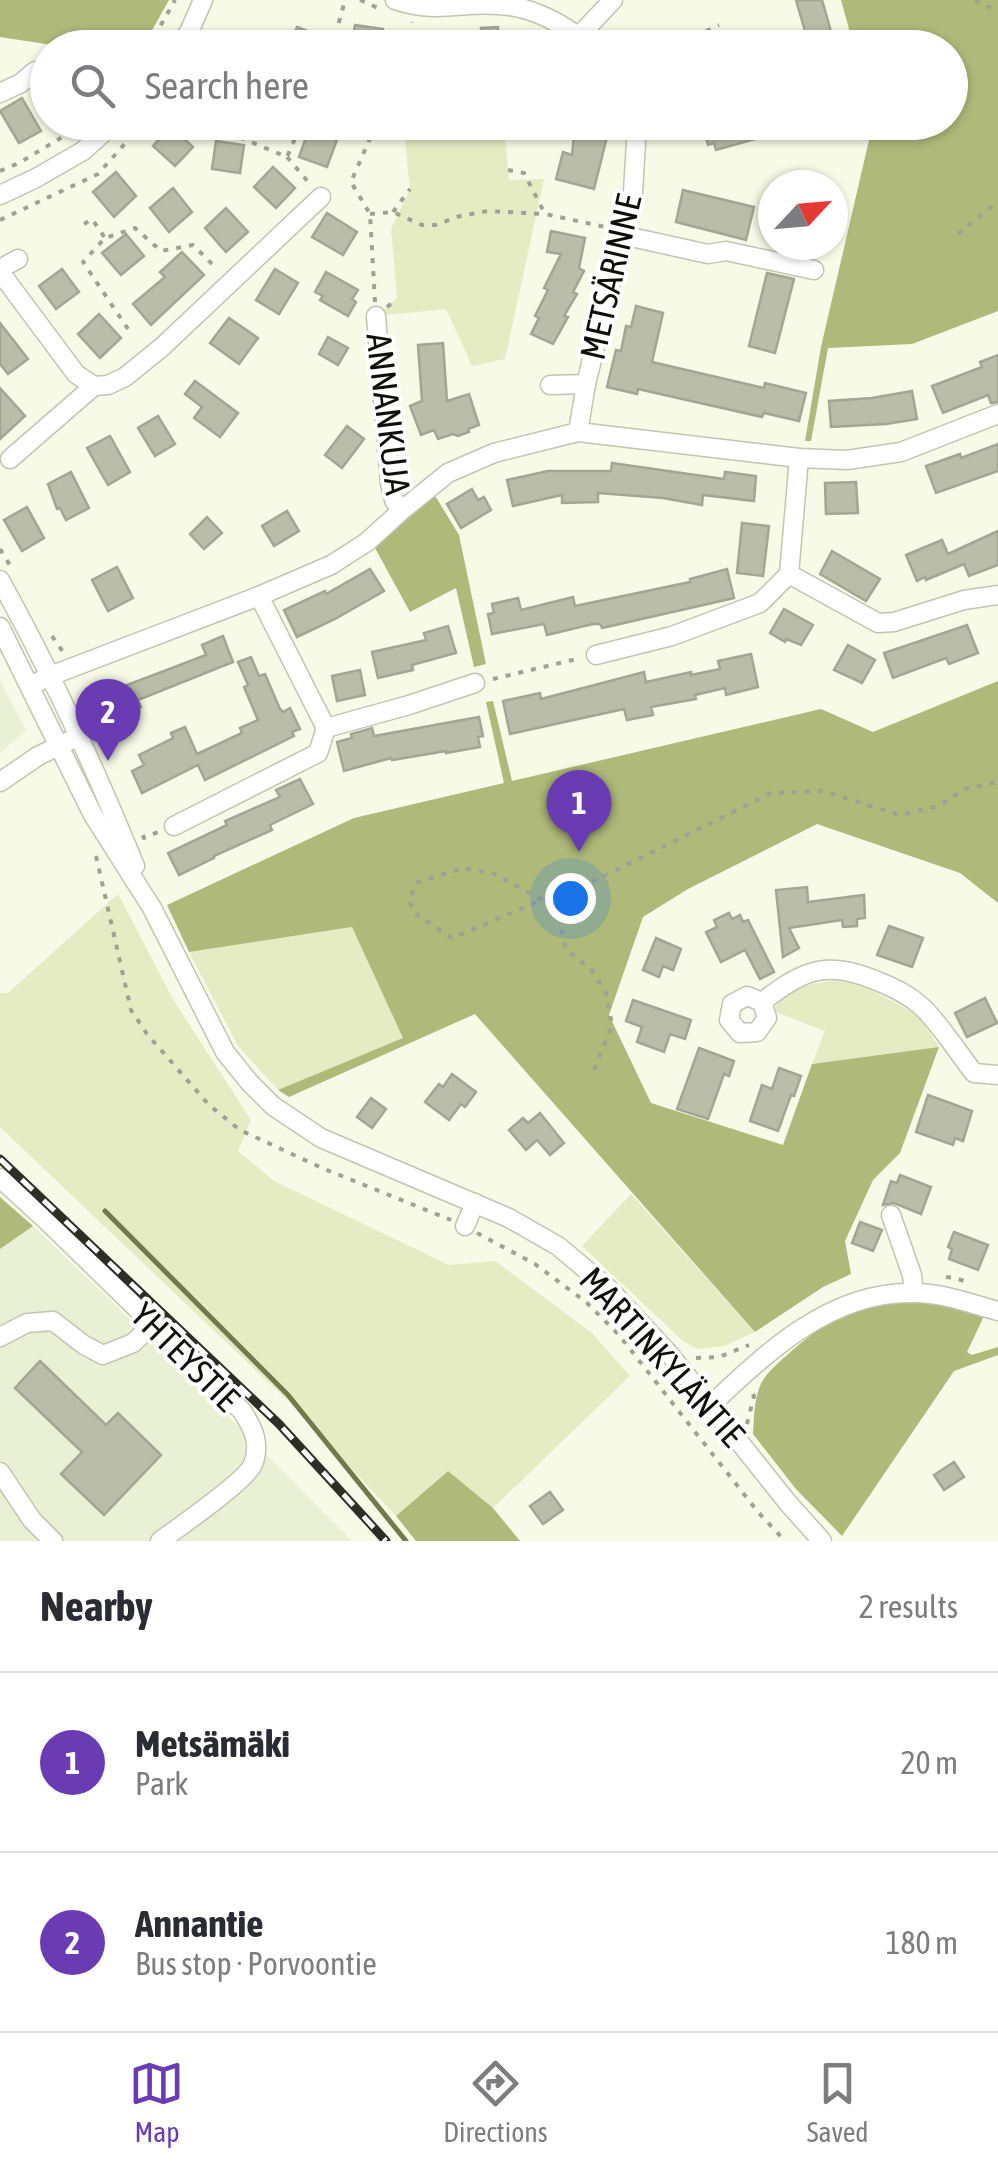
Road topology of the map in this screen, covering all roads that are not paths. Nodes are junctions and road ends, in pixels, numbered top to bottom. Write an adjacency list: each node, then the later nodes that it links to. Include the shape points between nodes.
1 (203, 0): 4 (street)
2 (395, 0): 5 (street, via 438,9 500,4 552,18)
3 (613, 0): 6 (street)
4 (190, 30)
5 (564, 30)
6 (588, 30)
7 (30, 75): 8 (street)
8 (0, 92)
9 (95, 140): 11 (street)
10 (636, 140): 13 (street, METSÄRINNE, via 633,192)
11 (0, 195)
12 (321, 196): 19 (street, via 162,347 125,377)
13 (616, 232): 15 (street); 18 (street, METSÄRINNE)
14 (18, 259): 16 (street)
15 (814, 270)
16 (0, 271): 19 (street, via 76,374)
17 (376, 316): 25 (street, ANNANKUJA, via 390,482)
18 (586, 384): 20 (street); 22 (street, METSÄRINNE)
19 (94, 386): 24 (street)
20 (550, 386)
21 (998, 414): 23 (street, via 901,452)
22 (578, 432): 23 (street); 25 (street, via 494,453 448,473)
23 (799, 458): 26 (street)
24 (10, 460)
25 (401, 511): 29 (street, via 331,565)
26 (790, 574): 28 (street, via 878,623); 31 (street, via 760,603)
27 (0, 580): 32 (street)
28 (998, 594)
29 (260, 596): 32 (street); 35 (street)
30 (0, 626): 34 (street)
31 (596, 655)
32 (50, 676): 34 (street); 36 (street)
33 (475, 684): 35 (street)
34 (30, 686): 37 (street)
35 (326, 728): 39 (street, via 318,753)
36 (78, 736): 37 (street); 40 (street)
37 (59, 746): 38 (street); 40 (street, via 92,814)
38 (0, 782)
39 (174, 826)
40 (152, 908): 44 (street, MARTINKYLÄNTIE, via 225,1052 273,1106 321,1138)
41 (762, 1002): 42 (street, via 805,974 828,968 856,972 924,1008 974,1073)
42 (998, 1075)
43 (0, 1178): 49 (street, YHTEYSTIE)
44 (475, 1203): 46 (street); 51 (street, MARTINKYLÄNTIE, via 558,1246 608,1288)
45 (891, 1215): 47 (street)
46 (465, 1226)
47 (914, 1292): 48 (street); 51 (street, via 844,1304 808,1324)
48 (998, 1311)
49 (153, 1324): 50 (street, via 133,1344 102,1355 54,1321); 54 (street, YHTEYSTIE, via 242,1411 255,1432 256,1452 252,1468)
50 (0, 1337)
51 (711, 1405): 55 (street, MARTINKYLÄNTIE)
52 (0, 1472): 53 (street)
53 (53, 1541)
54 (160, 1541)
55 (822, 1541)

